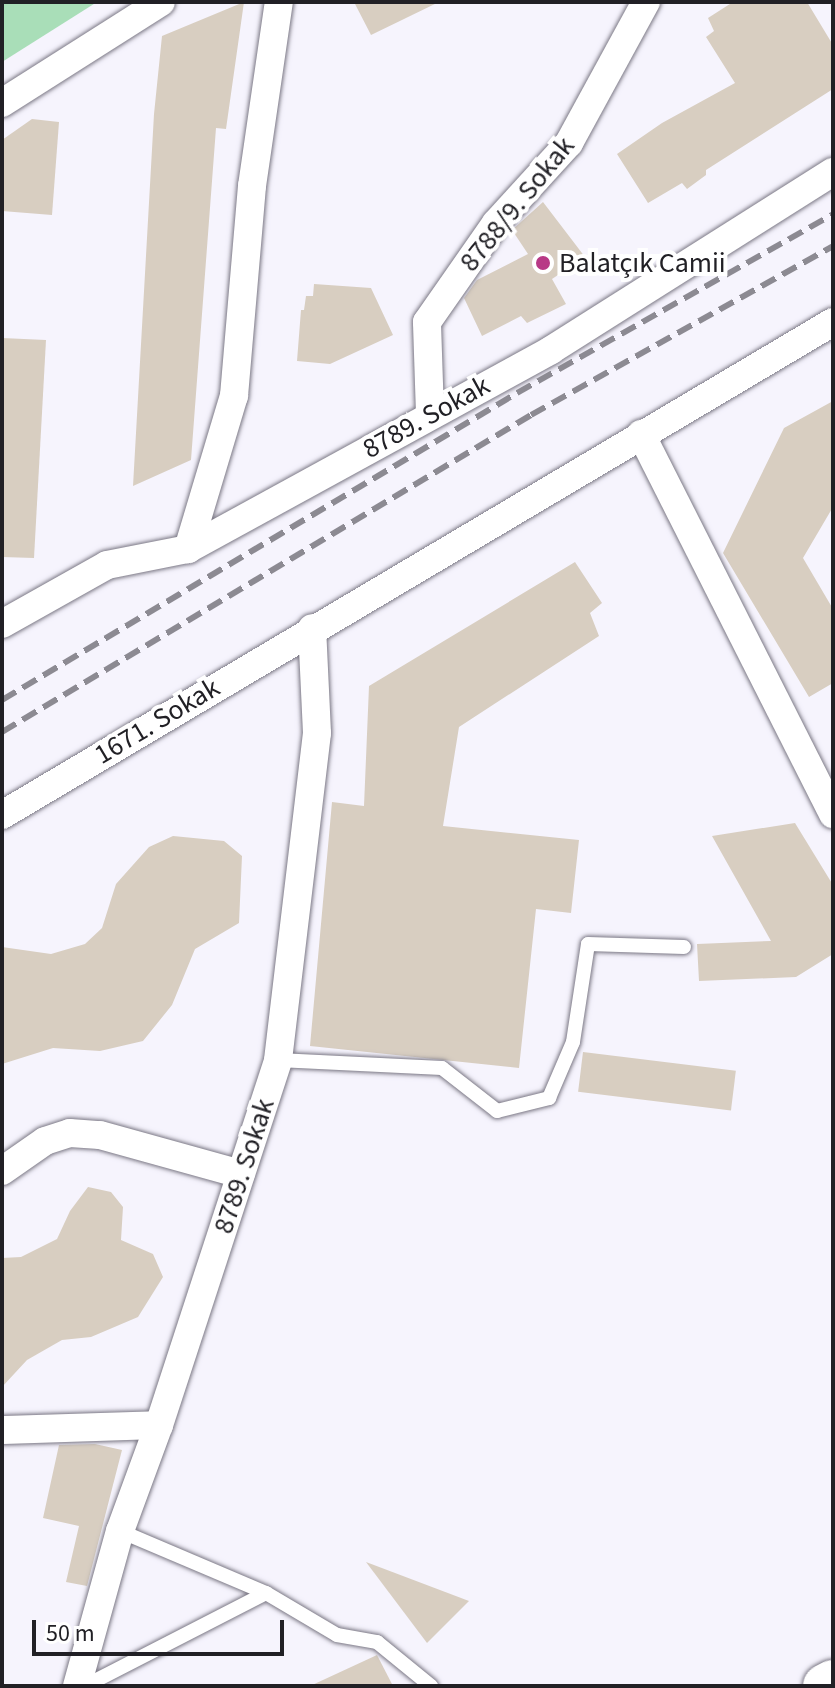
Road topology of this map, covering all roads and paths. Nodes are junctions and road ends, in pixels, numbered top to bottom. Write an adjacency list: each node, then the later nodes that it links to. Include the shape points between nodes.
1 (161, 2): 4 (street)
2 (279, 2): 9 (street, via 252,186 234,396)
3 (646, 2): 7 (street, 8788/9. Sokak, via 569,143 496,223 427,322)
4 (2, 103)
5 (833, 172): 7 (street, 8789. Sokak, via 551,350)
6 (833, 322): 8 (street, 1671. Sokak)
7 (430, 414): 9 (street, 8789. Sokak)
8 (641, 434): 11 (street, 1671. Sokak); 12 (street)
9 (188, 549): 10 (street, 8789. Sokak, via 107,565)
10 (2, 624)
11 (312, 628): 14 (street, 1671. Sokak); 16 (street, 8789. Sokak, via 317,733)
12 (824, 772): 13 (street)
13 (833, 814)
14 (2, 815)
15 (684, 947): 16 (lane, via 588,944 573,1042 549,1098 497,1111 442,1068)
16 (278, 1060): 18 (street, 8789. Sokak)
17 (2, 1171): 18 (street, via 45,1141 70,1133 100,1135)
18 (241, 1174): 19 (street, 8789. Sokak)
19 (159, 1425): 20 (street); 21 (street, 8789. Sokak)
20 (2, 1430)
21 (120, 1531): 22 (lane); 24 (street, 8789. Sokak)
22 (266, 1593): 25 (lane); 26 (lane, via 337,1635 377,1642)
23 (833, 1682): 27 (highway)
24 (77, 1686)
25 (85, 1686)
26 (431, 1686)
27 (825, 1686)

